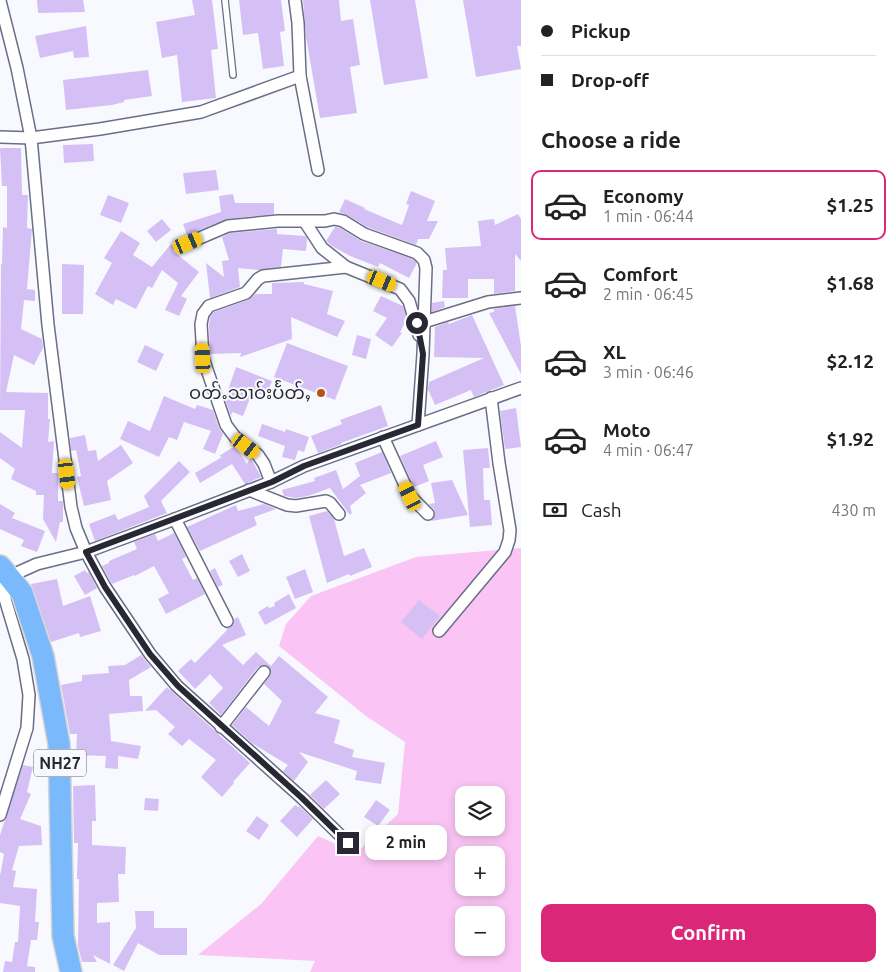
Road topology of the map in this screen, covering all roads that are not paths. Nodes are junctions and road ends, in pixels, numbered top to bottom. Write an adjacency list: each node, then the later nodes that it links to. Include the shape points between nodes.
1 (225, 0): 4 (lane)
2 (295, 0): 5 (street)
3 (0, 1): 7 (street)
4 (233, 75)
5 (300, 76): 7 (street, via 201,112); 8 (street)
6 (0, 137): 7 (street)
7 (30, 138): 24 (street, via 48,325 71,508)
8 (318, 170)
9 (305, 222): 10 (street, via 228,226); 11 (street, via 322,248); 13 (street, via 343,221 364,234 417,253 426,268)
10 (188, 243)
11 (346, 267): 14 (street, via 400,289 409,301 417,323); 19 (street, via 264,276 246,294 209,306 203,314 203,358 226,425 235,437 258,455)
12 (521, 298): 13 (street, via 488,302)
13 (424, 322): 14 (street)
14 (423, 354): 17 (street)
15 (521, 388): 16 (street)
16 (491, 398): 17 (street); 27 (street, via 509,540 505,552)
17 (418, 425): 18 (street)
18 (383, 437): 19 (street, via 304,466); 22 (street, via 410,496)
19 (272, 482): 20 (street)
20 (249, 490): 21 (street, via 287,505 326,501); 23 (street)
21 (339, 514)
22 (428, 514)
23 (175, 519): 24 (street); 26 (street)
24 (86, 552): 25 (street); 29 (street, via 105,587 150,654)
25 (3, 575): 30 (street, via 29,695 27,728); 32 (highway, NH27, via 22,593 43,656 59,744 64,936)
26 (227, 621)
27 (439, 631)
28 (264, 672): 29 (street)
29 (221, 727): 31 (street)
30 (0, 816)
31 (348, 843)
32 (71, 972)

